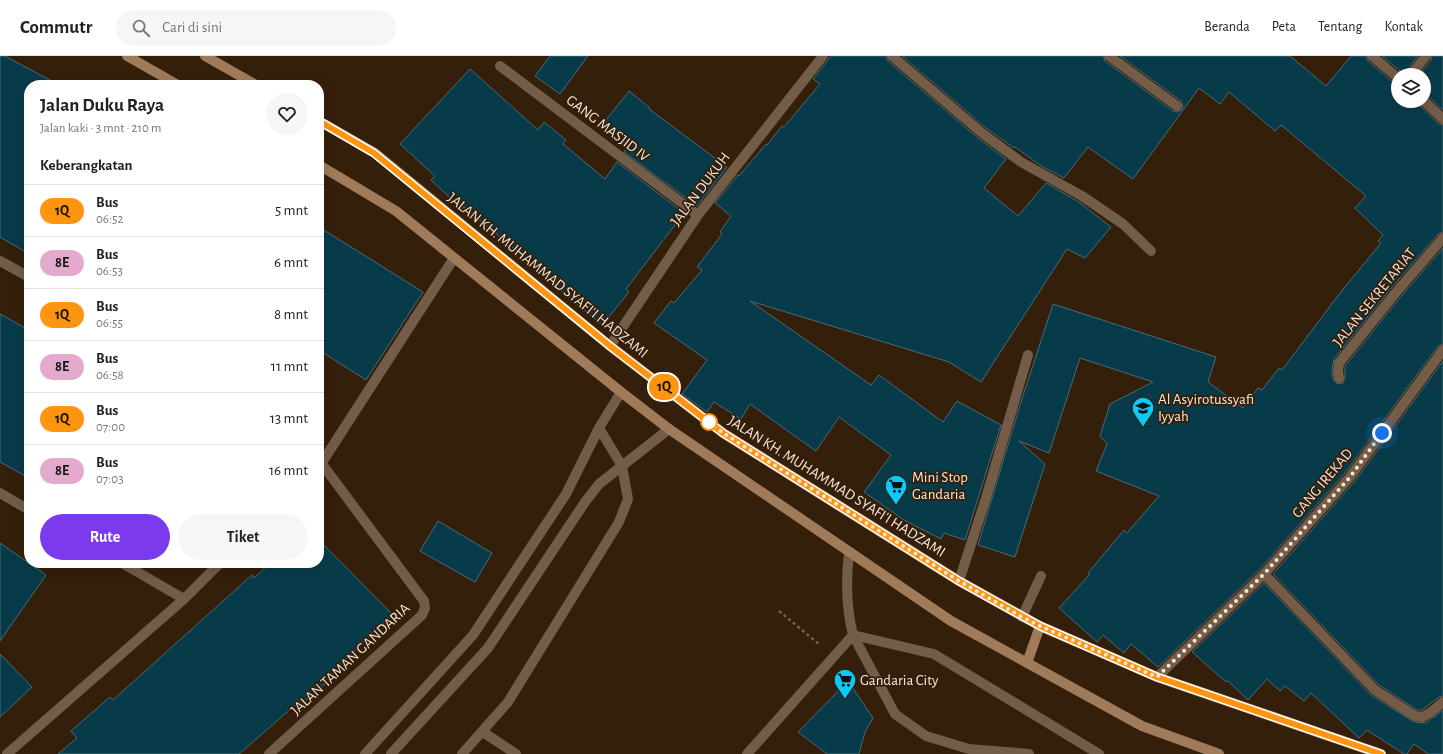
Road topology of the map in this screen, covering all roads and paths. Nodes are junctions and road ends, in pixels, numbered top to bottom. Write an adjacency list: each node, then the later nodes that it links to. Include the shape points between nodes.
1 (127, 56): 11 (main road)
2 (205, 56): 12 (main road)
3 (823, 56): 18 (street, JALAN DUKUH)
4 (892, 56): 20 (street, via 982,133 1021,162 1082,196 1123,224)
5 (1109, 56): 13 (street)
6 (1372, 56): 10 (street)
7 (1426, 56): 9 (street)
8 (500, 66): 18 (street, GANG MASJID IV)
9 (1417, 68)
10 (1391, 72)
11 (169, 80)
12 (247, 80)
13 (1177, 106)
14 (1431, 108): 15 (street)
15 (1443, 119)
16 (324, 124): 24 (main road, JALAN KH. MUHAMMAD SYAFI'I HADZAMI, via 374,153)
17 (324, 168): 21 (main road, via 396,211)
18 (698, 215): 24 (street, JALAN DUKUH)
19 (1443, 238): 27 (street, JALAN SEKRETARIAT, via 1339,363)
20 (1151, 251)
21 (454, 258): 28 (main road); 31 (street)
22 (0, 261): 23 (street)
23 (24, 274)
24 (610, 346): 41 (main road, JALAN KH. MUHAMMAD SYAFI'I HADZAMI, via 723,433)
25 (1443, 350): 39 (street, GANG IREKAD, via 1350,477)
26 (1028, 355): 41 (street)
27 (1339, 378)
28 (621, 392): 29 (street); 30 (main road)
29 (599, 428): 32 (street); 54 (street, via 566,494 473,635)
30 (669, 429): 32 (street); 36 (main road)
31 (324, 458)
32 (622, 466): 51 (street, via 628,499 619,522 517,689); 55 (street, via 599,484 585,502 488,648)
33 (324, 469): 53 (street, JALAN TAMAN GANDARIA, via 424,601 425,608 422,614)
34 (0, 493): 35 (street)
35 (24, 507)
36 (849, 552): 46 (street, via 846,578); 48 (main road, via 951,621)
37 (131, 568): 42 (street)
38 (215, 568): 42 (street)
39 (1264, 574): 49 (street, GANG IREKAD); 50 (street, via 1375,690 1415,716 1423,717)
40 (1041, 576): 44 (street)
41 (959, 581): 44 (main road, JALAN KH. MUHAMMAD SYAFI'I HADZAMI)
42 (184, 598): 52 (street)
43 (779, 611): 47 (path)
44 (1022, 617): 45 (main road, JALAN KH. MUHAMMAD SYAFI'I HADZAMI)
45 (1040, 626): 48 (main road); 49 (main road, JALAN KH. MUHAMMAD SYAFI'I HADZAMI)
46 (853, 635): 47 (street); 59 (street, via 895,714 926,736 969,749); 60 (street, via 934,654)
47 (834, 656): 58 (street)
48 (1027, 663): 61 (main road, via 1142,726)
49 (1157, 677): 62 (main road, JALAN KH. MUHAMMAD SYAFI'I HADZAMI)
50 (1443, 702)
51 (482, 732): 56 (street); 57 (street)
52 (7, 754)
53 (269, 754)
54 (365, 754)
55 (391, 754)
56 (462, 754)
57 (516, 754)
58 (747, 754)
59 (1029, 754)
60 (1099, 754)
61 (1219, 754)
62 (1381, 754)

